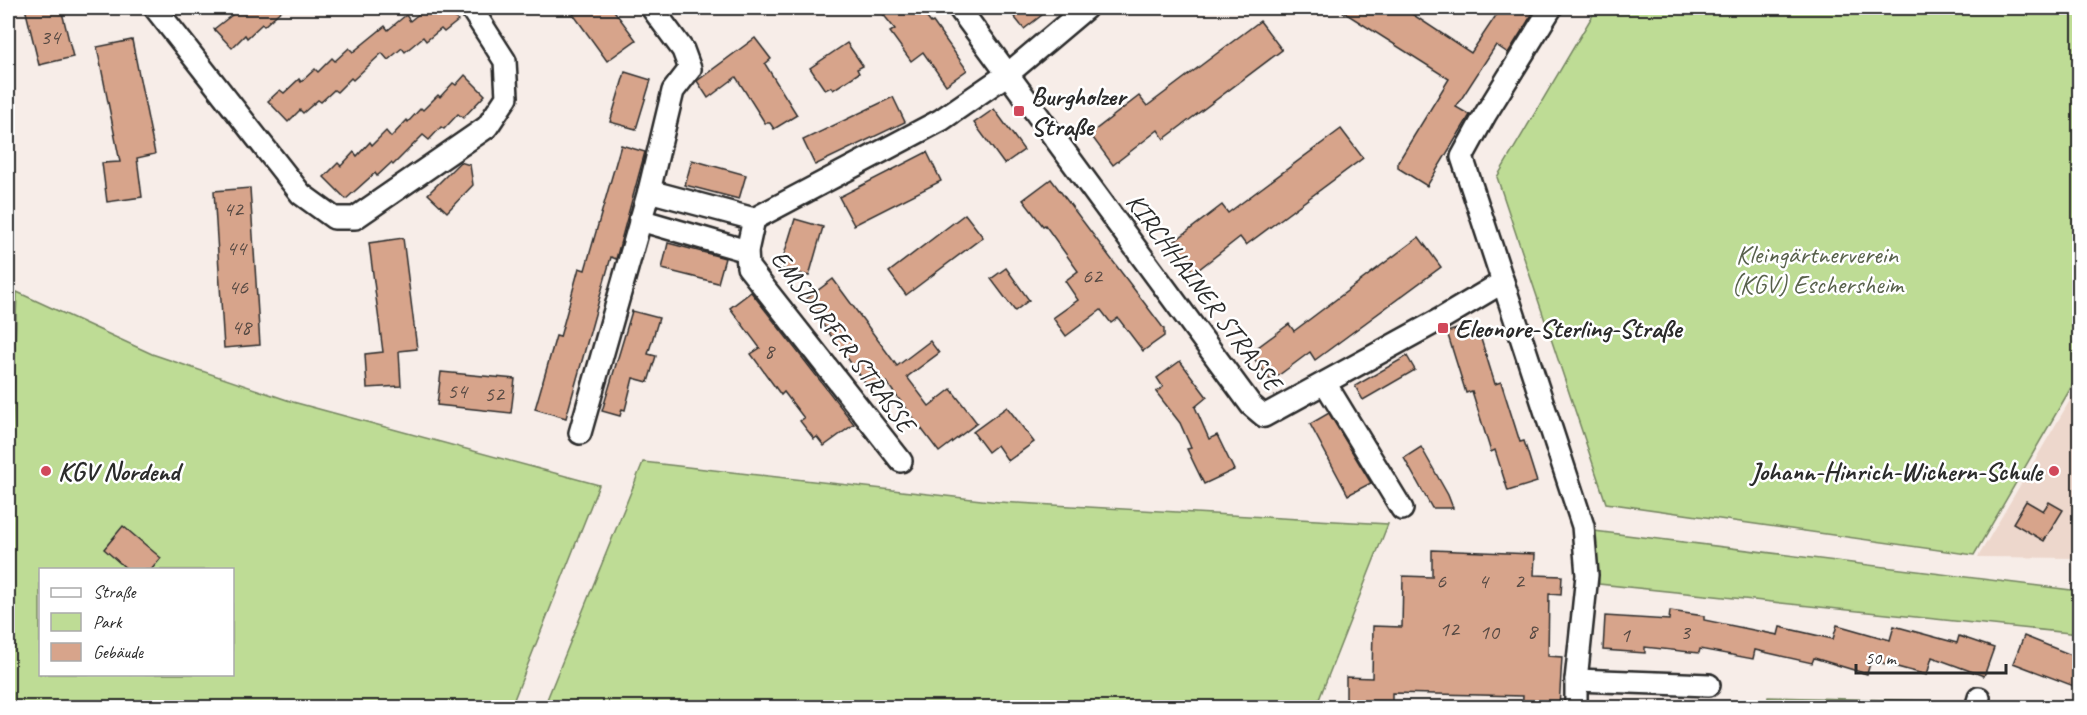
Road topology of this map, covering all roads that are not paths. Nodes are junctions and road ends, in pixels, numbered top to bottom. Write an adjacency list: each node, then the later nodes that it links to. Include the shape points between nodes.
1 (155, 8): 2 (street, via 301,194 334,218 355,218 487,127 507,98 505,61)
2 (471, 8)
3 (652, 8): 8 (street, via 683,50 690,69 673,91)
4 (959, 8): 7 (street, KIRCHHAINER STRASSE)
5 (1086, 8): 7 (street)
6 (1551, 8): 12 (street, via 1462,157)
7 (1009, 73): 9 (street, via 941,120); 13 (street, KIRCHHAINER STRASSE, via 1251,405 1264,416)
8 (649, 191): 9 (street); 10 (street)
9 (754, 219): 11 (street)
10 (640, 220): 11 (street); 14 (street)
11 (747, 251): 15 (street, EMSDORFER STRASSE, via 748,267)
12 (1503, 282): 13 (street, KIRCHHAINER STRASSE); 17 (street, via 1584,526 1587,575)
13 (1325, 382): 16 (street)
14 (580, 433)
15 (901, 461)
16 (1402, 509)
17 (1576, 680): 18 (street); 19 (street)
18 (1709, 685)
19 (1576, 708)

